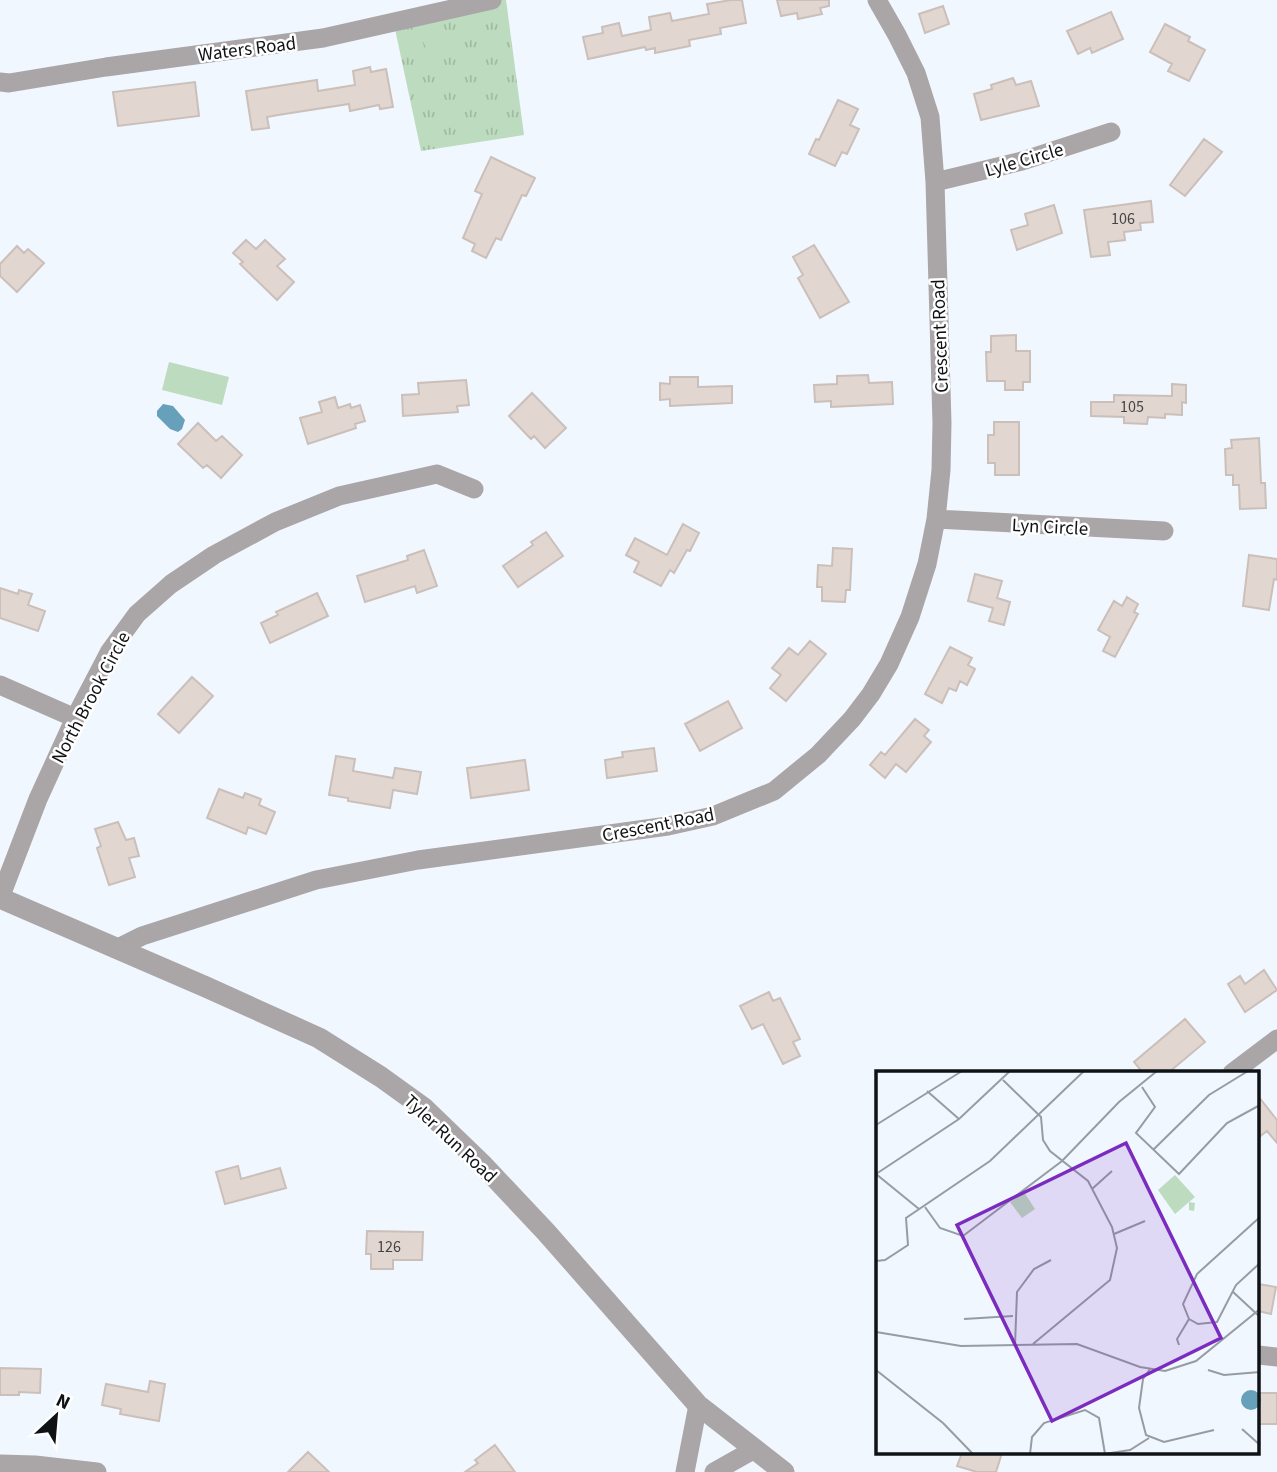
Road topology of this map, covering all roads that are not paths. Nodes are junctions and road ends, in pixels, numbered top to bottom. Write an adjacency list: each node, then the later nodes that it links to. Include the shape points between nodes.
1 (492, 0): 3 (street, Waters Road, via 323,38)
2 (877, 0): 5 (street, Crescent Road, via 916,74 927,106)
3 (0, 82)
4 (1111, 132): 5 (street, Lyle Circle, via 1022,162)
5 (935, 182): 7 (street, Crescent Road, via 942,423)
6 (474, 489): 10 (street, North Brook Circle, via 437,474 339,496 275,522 214,555 137,614 110,651)
7 (936, 519): 8 (street, Lyn Circle); 12 (street, Crescent Road, via 910,617 889,664 832,741 774,791 713,816 668,826 418,860 316,880)
8 (1164, 531)
9 (0, 685): 10 (street)
10 (75, 718): 11 (street, North Brook Circle)
11 (0, 898): 12 (street, Tyler Run Road)
12 (116, 948): 15 (street, Tyler Run Road, via 319,1038 424,1108 546,1232)
13 (1277, 1039): 14 (street)
14 (1235, 1071)
15 (698, 1405): 16 (street, Tyler Run Road); 19 (street)
16 (753, 1450): 20 (street); 21 (street, Tyler Run Road)
17 (0, 1464): 18 (street)
18 (97, 1472)
19 (685, 1472)
20 (714, 1472)
21 (784, 1472)

